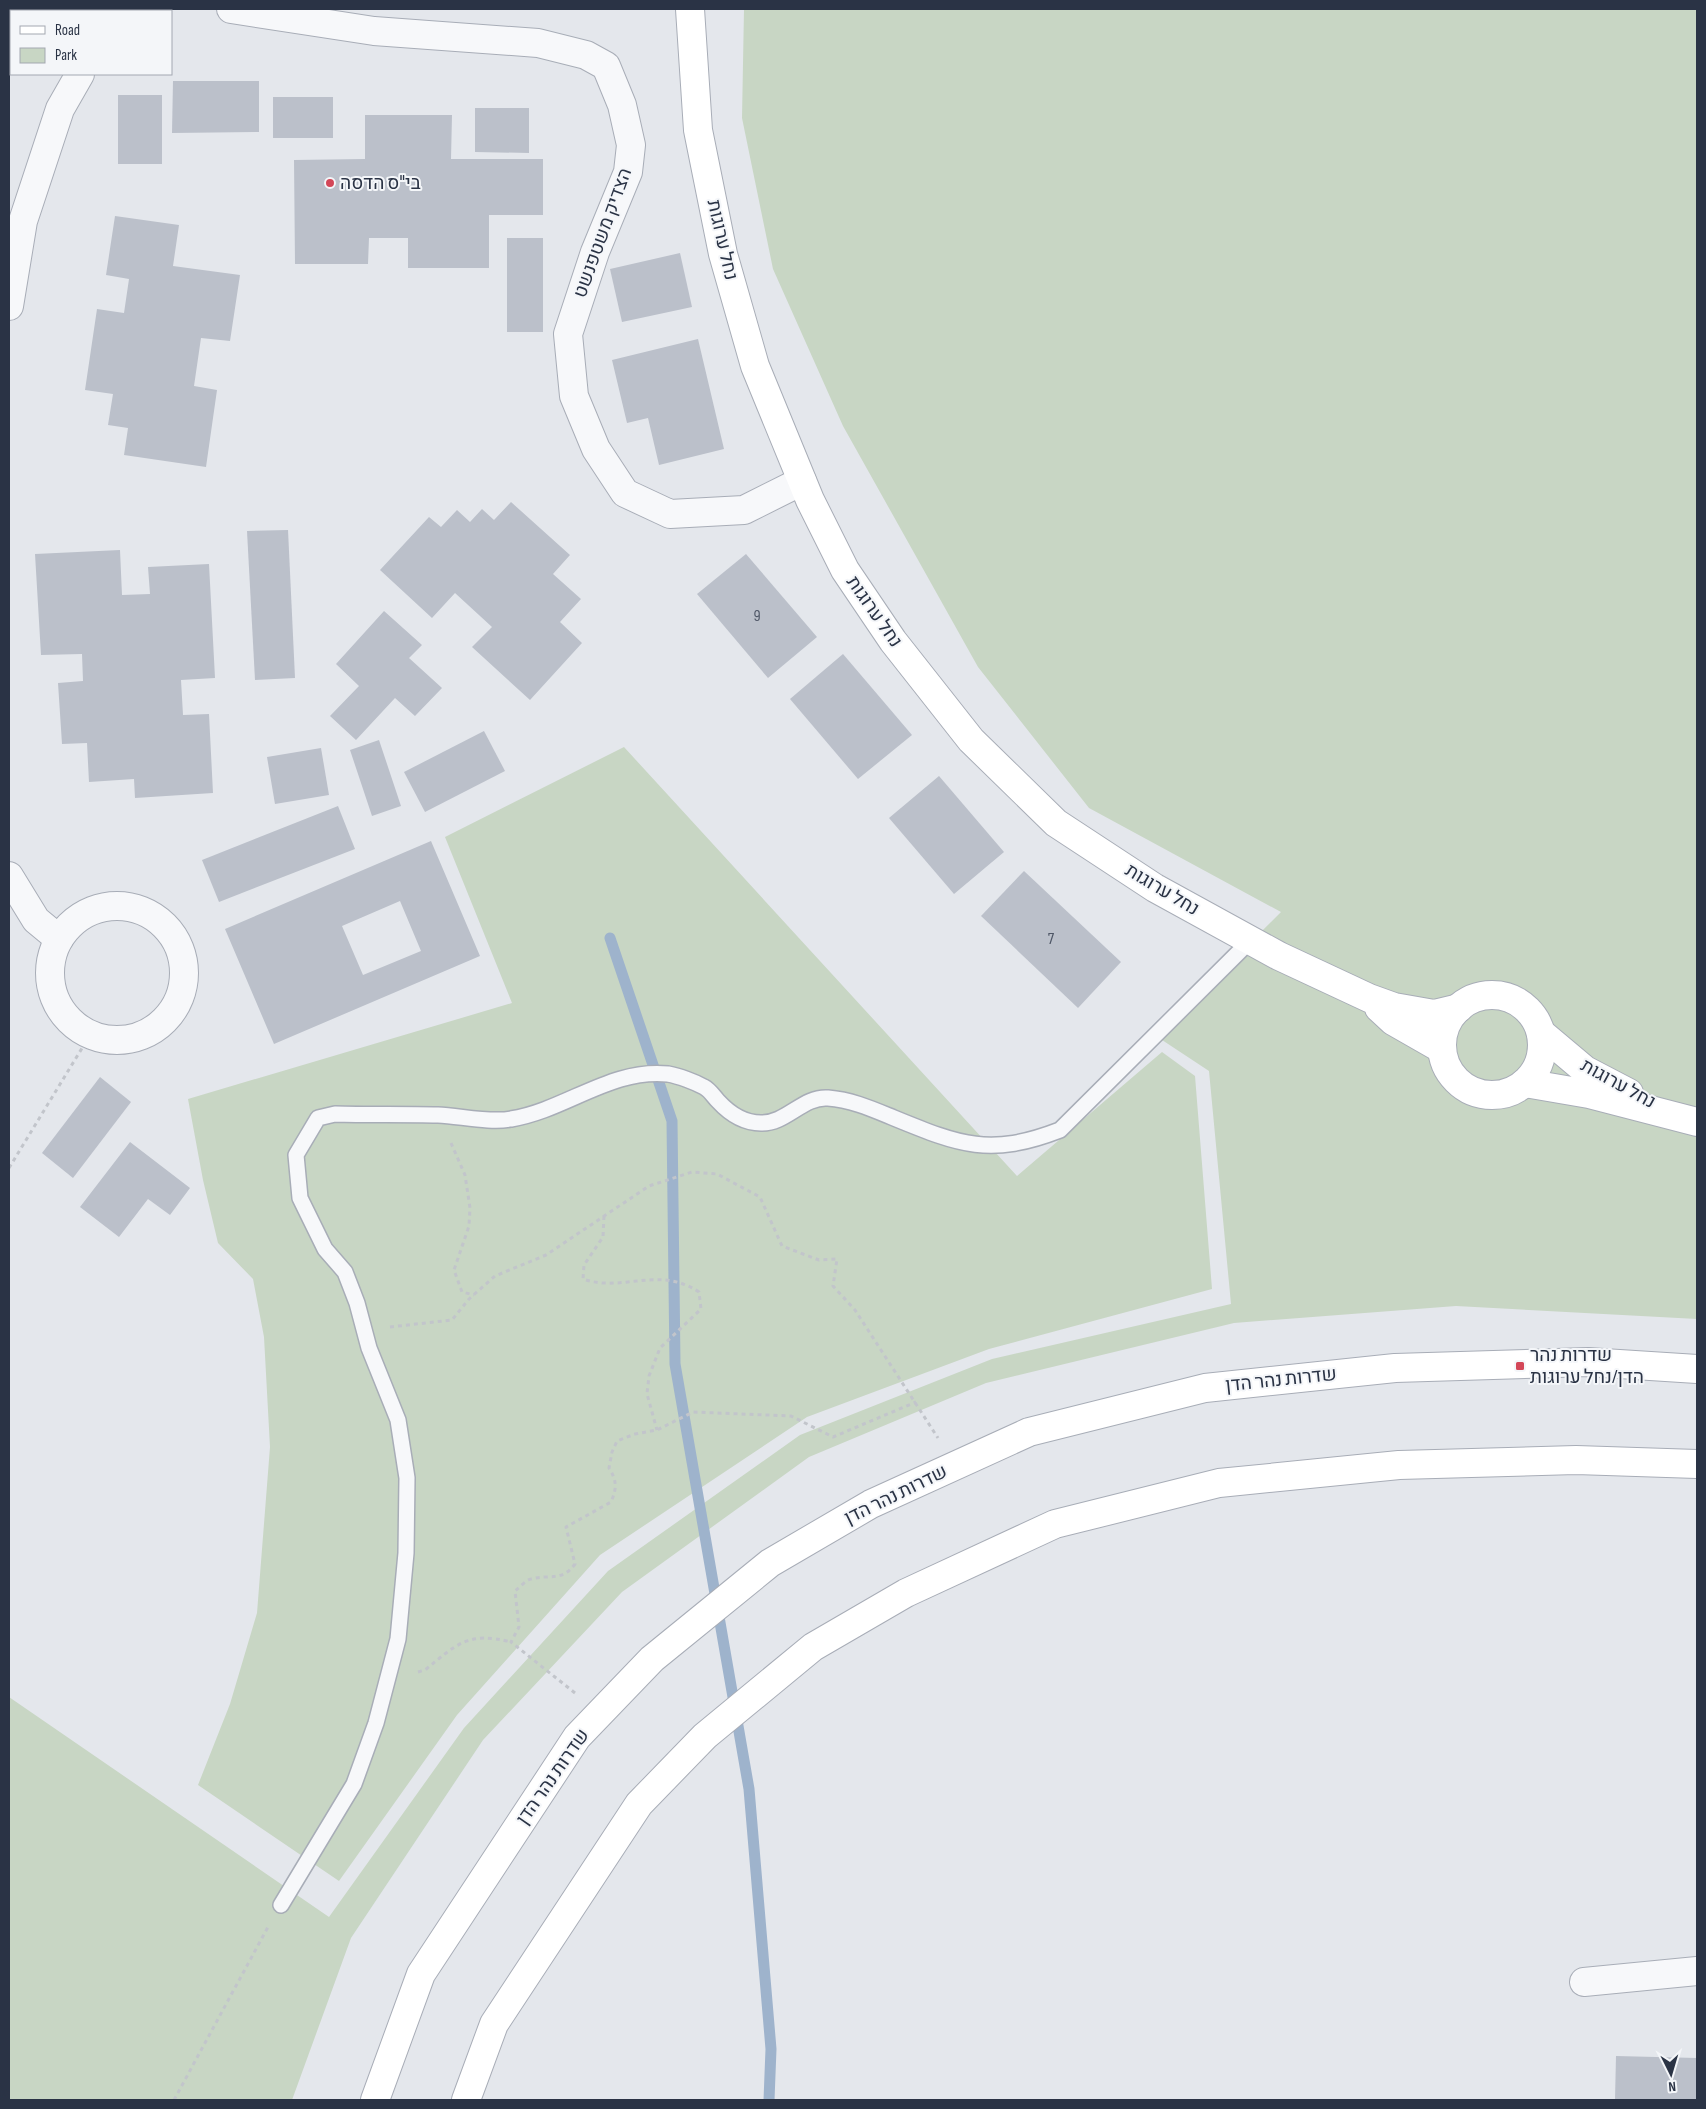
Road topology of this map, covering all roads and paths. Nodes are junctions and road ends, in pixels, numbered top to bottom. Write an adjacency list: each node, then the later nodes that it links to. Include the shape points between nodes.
1 (231, 9): 5 (street, הצדיק משטפנשט, via 374,30 538,43 586,55 606,66 624,113 631,146 628,172 595,252 568,334 574,396 596,449 625,493 670,514 744,510)
2 (690, 9): 5 (main road, נחל ערוגות, via 698,130 723,254 755,366)
3 (79, 75): 4 (street, via 60,108 23,221)
4 (9, 306)
5 (802, 481): 8 (main road, נחל ערוגות, via 845,570 893,641 971,740 1056,823 1155,888)
6 (9, 876): 7 (street, via 36,920)
7 (59, 939): 12 (street, via 52,956 50,975 53,993 61,1010); 12 (street, via 80,916 109,905 141,909 167,926 182,953 185,984 172,1012 156,1029 135,1038 112,1040)
8 (1251, 940): 9 (main road, נחל ערוגות); 15 (lane, via 1060,1130 1029,1142 998,1147 973,1144 938,1136 854,1101 826,1098 810,1100 789,1114 762,1124 737,1117 706,1088 670,1074 637,1074 601,1085 542,1112 509,1120)
9 (1369, 998): 10 (main road, נחל ערוגות, via 1394,1007 1434,1014); 13 (main road, נחל ערוגות, via 1393,1021)
10 (1459, 1008): 11 (main road, via 1480,997 1504,996 1530,1013); 13 (main road, via 1446,1026)
11 (1540, 1033): 14 (main road, via 1542,1049 1538,1064); 16 (main road, נחל ערוגות, via 1585,1070)
12 (90, 1034): 17 (path)
13 (1442, 1049): 14 (main road, via 1450,1072 1473,1092 1504,1094)
14 (1525, 1083): 16 (main road, נחל ערוגות, via 1588,1094)
15 (438, 1115): 19 (path, via 465,1175 469,1226 454,1270 462,1292); 20 (lane, via 335,1114 318,1118 296,1155 300,1198 325,1249 345,1272)
16 (1685, 1118)
17 (9, 1168)
18 (604, 1216): 19 (path, via 546,1255 495,1276); 22 (path, via 649,1186 692,1172 716,1174 760,1197 782,1246 819,1260 837,1259 833,1286 855,1310); 23 (path, via 603,1237 584,1265 584,1279 596,1284 652,1279 686,1283 700,1292 701,1309 660,1348 649,1376 647,1394)
19 (474, 1295): 20 (path, via 452,1320)
20 (365, 1332): 27 (lane, via 398,1420 406,1478 405,1563 398,1639)
21 (1697, 1368): 25 (main road, שדרות נהר הדן, via 1588,1362 1394,1368 1205,1388 1029,1432)
22 (916, 1402): 23 (path, via 833,1437 791,1416 751,1414 693,1412); 25 (path, via 936,1432)
23 (657, 1430): 26 (path, via 617,1441 610,1468 616,1478 611,1502 566,1527 575,1564 569,1573 529,1579 515,1591 518,1627)
24 (1697, 1464): 34 (main road, via 1576,1460 1399,1465 1219,1484 1055,1524 906,1593 813,1647 704,1736 639,1804 494,2024)
25 (950, 1468): 28 (main road, שדרות נהר הדן, via 871,1504 770,1564 652,1659)
26 (511, 1642): 27 (path, via 491,1636 470,1638 425,1670); 28 (path)
27 (387, 1680): 29 (lane, via 376,1723 354,1784)
28 (600, 1713): 33 (main road, שדרות נהר הדן, via 577,1738 421,1974)
29 (280, 1904): 32 (path)
30 (1697, 1970): 31 (street)
31 (1584, 1982)
32 (174, 2100)
33 (375, 2100)
34 (466, 2100)

